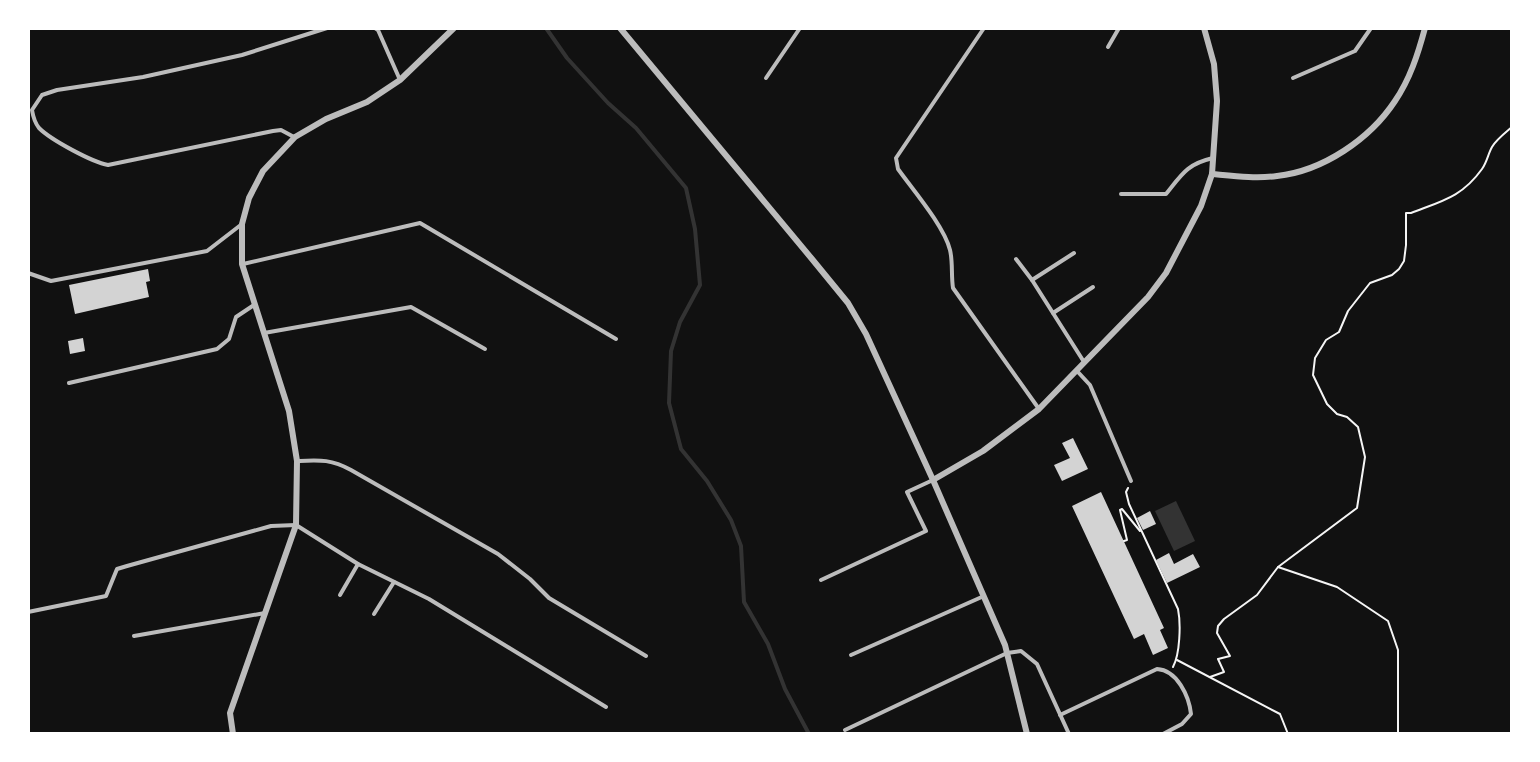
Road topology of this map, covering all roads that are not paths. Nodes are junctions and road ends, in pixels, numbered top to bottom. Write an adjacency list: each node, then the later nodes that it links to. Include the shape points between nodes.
1 (327, 28): 15 (lane, via 242,55 42,94 32,110 38,127 46,133 91,160 108,165 280,130)
2 (375, 28): 14 (lane)
3 (454, 28): 14 (street)
4 (620, 28): 36 (street, via 848,303)
5 (800, 28): 12 (lane)
6 (984, 28): 34 (lane, via 896,158 898,169 945,236 950,248 953,288)
7 (1119, 28): 11 (lane)
8 (1204, 28): 16 (street, via 1214,64 1217,101)
9 (1371, 28): 13 (lane, via 1355,51)
10 (1425, 28): 17 (street, via 1414,66 1395,101 1374,126 1342,151 1318,164 1279,176)
11 (1108, 47)
12 (766, 78)
13 (1293, 78)
14 (400, 80): 15 (street, via 367,102)
15 (295, 137): 19 (street, via 263,171 249,198)
16 (1213, 158): 17 (street); 18 (lane, via 1191,165 1166,194)
17 (1212, 174): 31 (street, via 1201,206 1166,273 1148,297)
18 (1121, 194)
19 (242, 224): 22 (street); 23 (lane, via 207,251 51,281)
20 (1074, 253): 24 (lane)
21 (1016, 259): 24 (lane)
22 (242, 264): 26 (street); 29 (lane, via 420,223)
23 (28, 273)
24 (1032, 280): 27 (lane)
25 (1093, 287): 27 (lane)
26 (255, 305): 28 (street); 33 (lane, via 236,317 229,339 217,349)
27 (1053, 313): 31 (lane)
28 (264, 333): 30 (lane, via 411,307); 35 (street, via 289,411)
29 (616, 339)
30 (485, 350)
31 (1084, 362): 32 (street)
32 (1077, 370): 34 (street); 37 (lane, via 1090,385)
33 (69, 383)
34 (1039, 409): 36 (street, via 983,451)
35 (297, 461): 38 (street); 49 (lane, via 335,461 498,554 549,598)
36 (933, 480): 40 (lane, via 907,492 926,531); 43 (street)
37 (1131, 481)
38 (296, 525): 39 (lane); 44 (lane, via 271,526 117,569 106,596); 45 (street)
39 (357, 564): 41 (lane); 42 (lane)
40 (821, 580)
41 (394, 582): 46 (lane); 51 (lane, via 429,599)
42 (340, 596)
43 (984, 596): 48 (street); 50 (lane)
44 (28, 612)
45 (265, 613): 47 (lane); 54 (street, via 230,714)
46 (374, 614)
47 (134, 636)
48 (1007, 653): 52 (lane, via 1021,651 1036,664); 53 (lane); 55 (street)
49 (646, 656)
50 (851, 656)
51 (606, 708)
52 (1060, 716): 56 (lane); 57 (lane, via 1157,669 1170,673 1184,691 1191,714)
53 (845, 730)
54 (233, 734)
55 (1028, 734)
56 (1069, 734)
57 (1163, 734)

